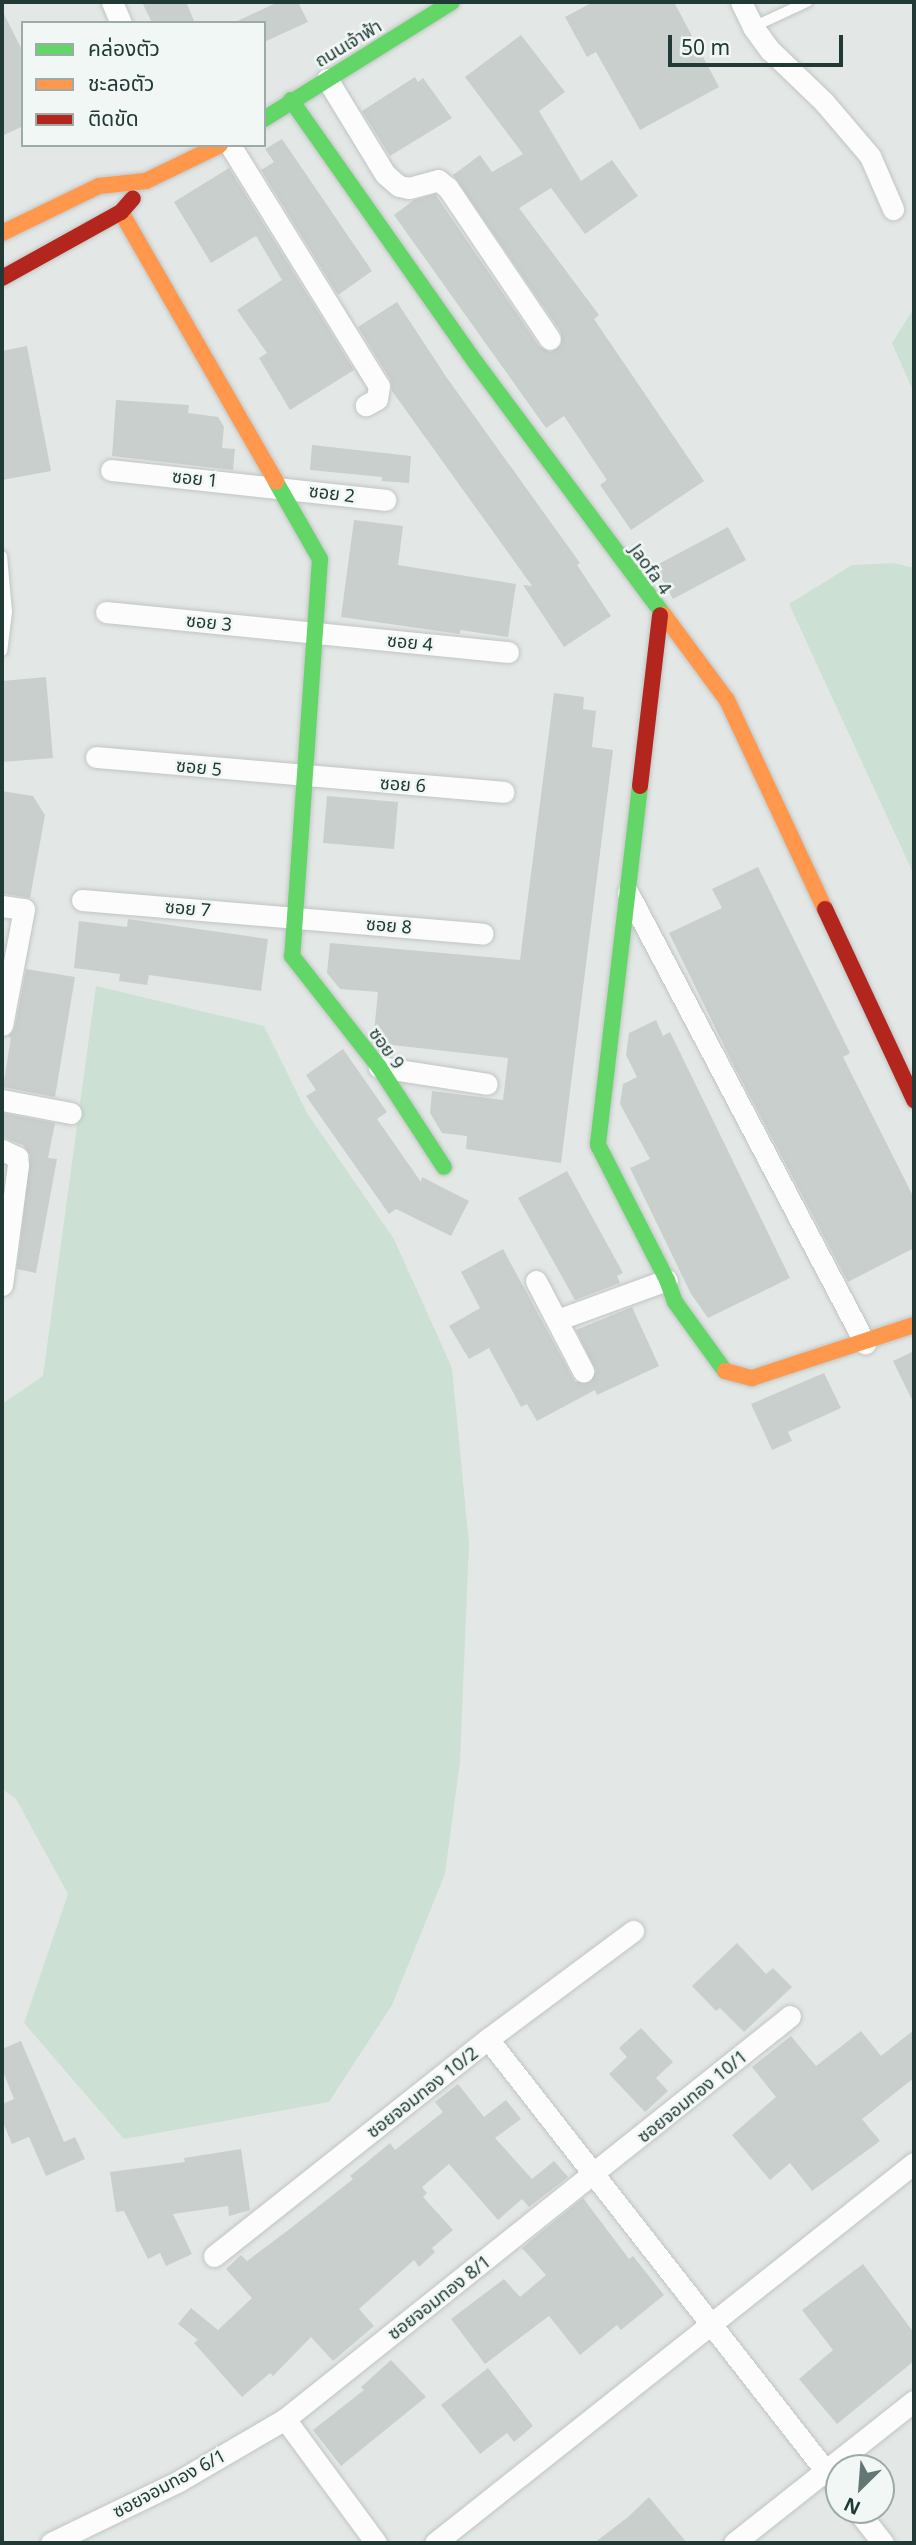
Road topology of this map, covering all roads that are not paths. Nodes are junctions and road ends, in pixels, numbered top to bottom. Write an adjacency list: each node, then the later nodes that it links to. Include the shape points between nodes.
1 (112, 2): 5 (street)
2 (452, 2): 7 (street, ถนนเจ้าฟ้า)
3 (741, 2): 6 (street)
4 (807, 2): 6 (lane)
5 (120, 21)
6 (753, 27): 14 (street, via 870,156)
7 (327, 79): 8 (street, ถนนเจ้าฟ้า); 18 (street, via 386,174 399,186 438,180 448,188)
8 (291, 100): 9 (street, ถนนเจ้าฟ้า); 25 (street, Jaofa 4, via 475,363)
9 (266, 118)
10 (211, 147): 12 (street)
11 (231, 147): 19 (street, via 380,386 377,399)
12 (181, 154): 13 (street)
13 (146, 181): 15 (street); 16 (street, via 99,186)
14 (893, 209)
15 (121, 212): 17 (street); 21 (street)
16 (2, 233)
17 (2, 278)
18 (550, 340)
19 (366, 405)
20 (111, 470): 21 (street, ซอย 1)
21 (279, 486): 22 (street, ซอย 2); 26 (street, via 320,559)
22 (385, 500)
23 (2, 556): 27 (lane, via 7,612)
24 (106, 612): 26 (street, ซอย 3)
25 (660, 615): 32 (street); 41 (street, Jaofa 4, via 727,700)
26 (312, 632): 28 (street, ซอย 4); 30 (street)
27 (2, 651)
28 (508, 652)
29 (96, 757): 30 (street, ซอย 5)
30 (302, 777): 31 (street, ซอย 6); 35 (street)
31 (503, 792)
32 (628, 893): 45 (street, via 598,1145); 50 (street)
33 (82, 900): 35 (street, ซอย 7)
34 (2, 906): 37 (street, via 24,909)
35 (294, 917): 36 (street, ซอย 8); 38 (street, ซอย 9, via 292,957)
36 (483, 934)
37 (2, 1025)
38 (379, 1067): 39 (street); 44 (street, ซอย 9)
39 (487, 1084)
40 (2, 1100): 42 (street)
41 (914, 1100)
42 (71, 1113)
43 (2, 1150): 47 (street, via 17,1157 18,1165)
44 (444, 1167)
45 (667, 1280): 48 (street); 50 (street, via 675,1302 724,1371 752,1378)
46 (536, 1281): 48 (street)
47 (2, 1285)
48 (557, 1320): 51 (street)
49 (914, 1325): 50 (street)
50 (865, 1343)
51 (583, 1371)
52 (633, 1931): 54 (street, ซอยจอมทอง 10/2)
53 (790, 2016): 56 (street, ซอยจอมทอง 10/1)
54 (488, 2039): 56 (street); 57 (street, ซอยจอมทอง 10/2)
55 (914, 2163): 58 (street)
56 (594, 2175): 58 (street); 60 (street, ซอยจอมทอง 8/1)
57 (215, 2256)
58 (712, 2326): 62 (street); 67 (street)
59 (914, 2401): 61 (street)
60 (285, 2419): 65 (street, ซอยจอมทอง 6/1, via 180,2481); 66 (street)
61 (858, 2454)
62 (825, 2470)
63 (825, 2484): 68 (street)
64 (868, 2524): 69 (street)
65 (51, 2543)
66 (376, 2543)
67 (435, 2543)
68 (734, 2543)
69 (883, 2543)

